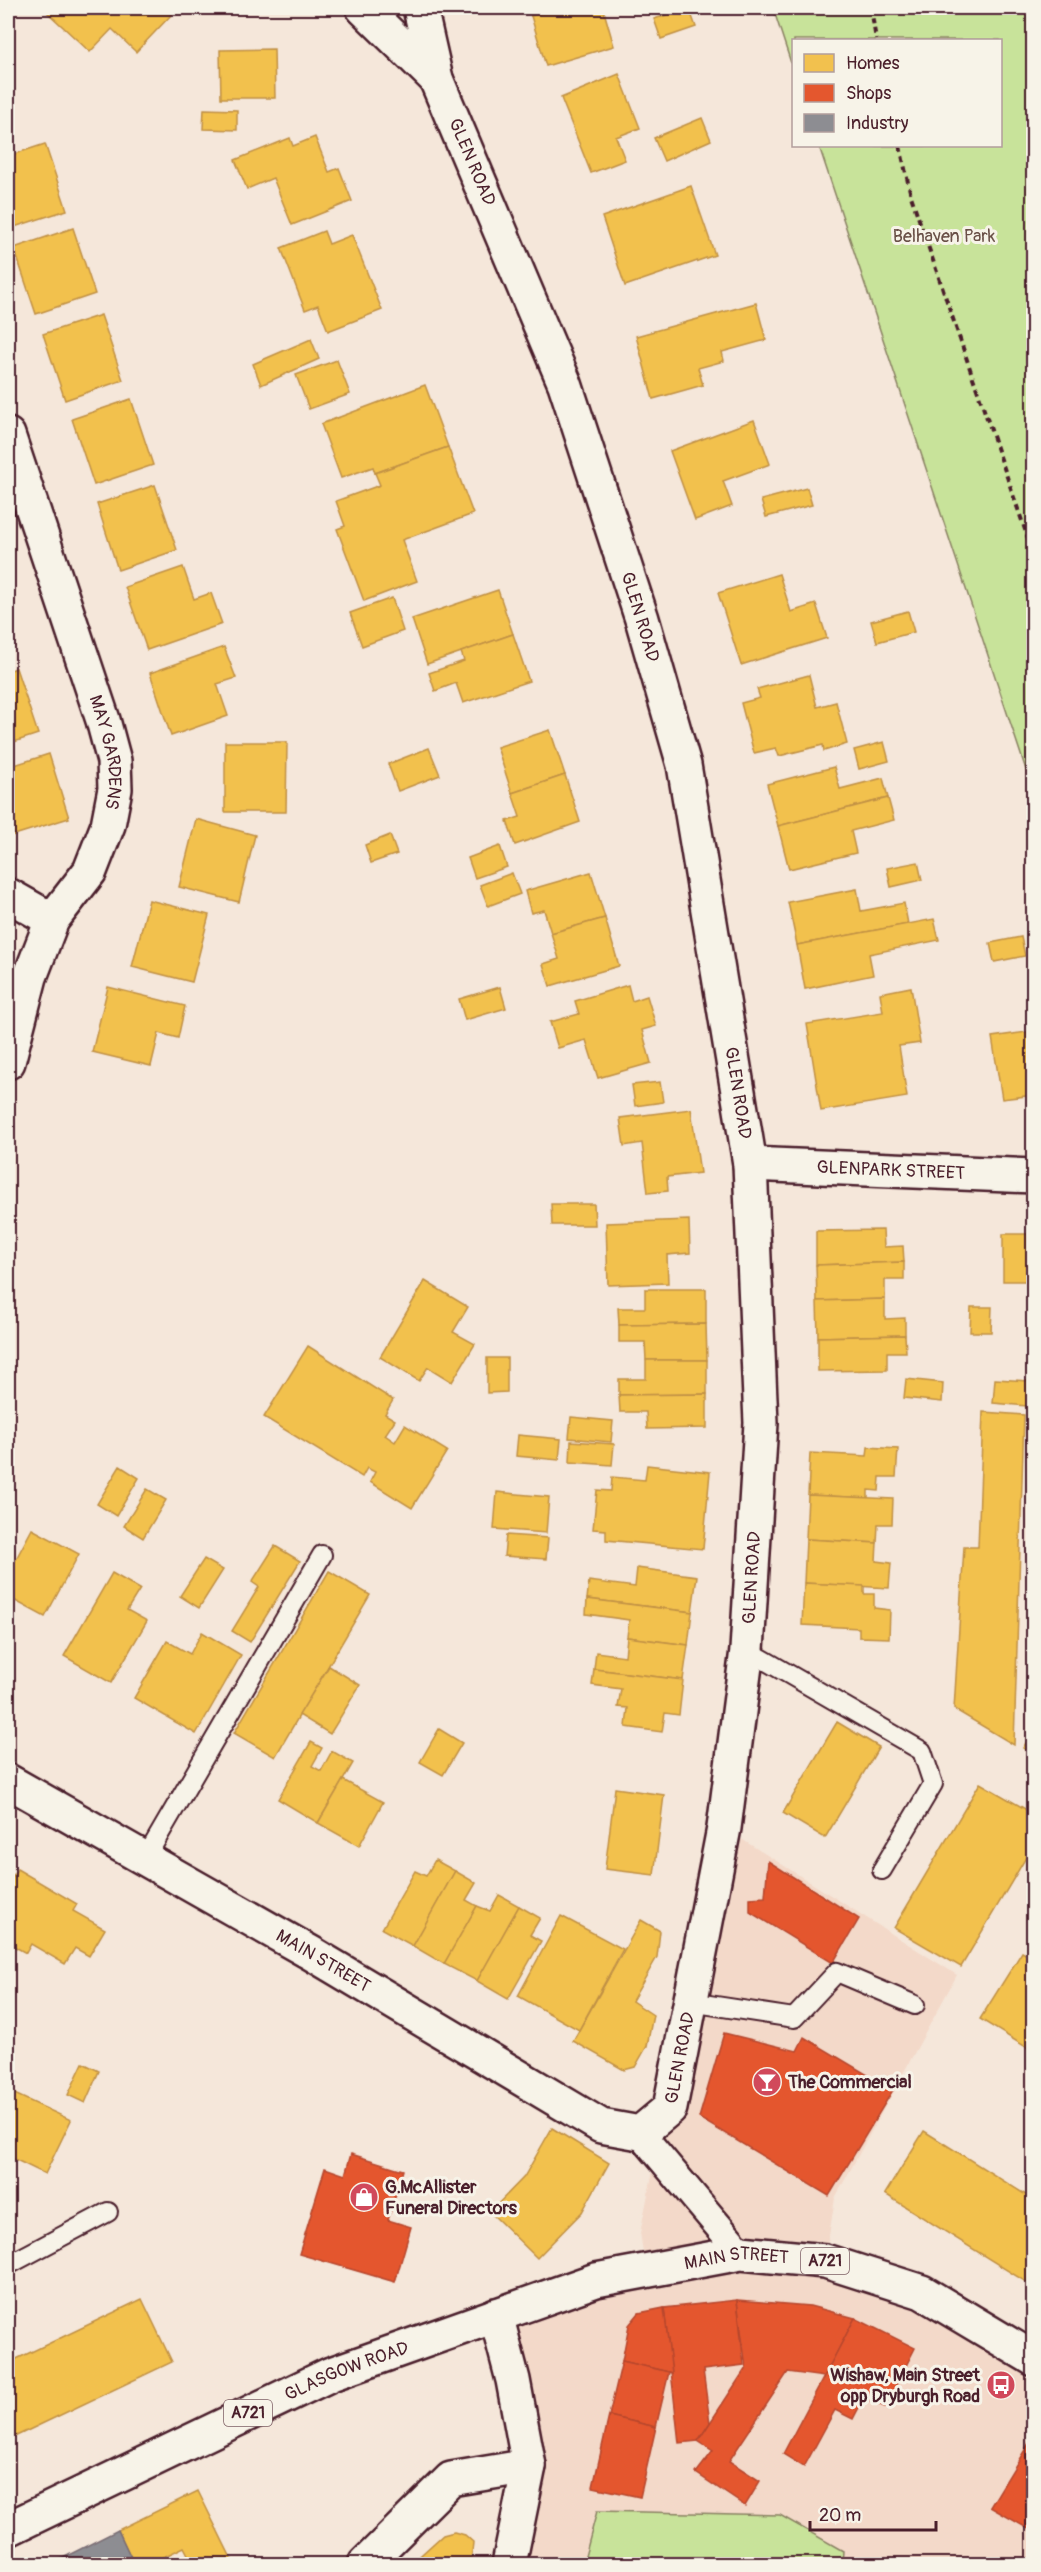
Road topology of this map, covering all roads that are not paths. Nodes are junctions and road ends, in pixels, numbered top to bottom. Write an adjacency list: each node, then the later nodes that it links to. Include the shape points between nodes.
1 (363, 8): 3 (street, GLEN ROAD)
2 (420, 8): 3 (street, GLEN ROAD)
3 (436, 79): 8 (street, GLEN ROAD, via 565,384 642,619 684,765)
4 (8, 435): 6 (street, MAY GARDENS, via 114,761 115,789 108,825 90,871)
5 (8, 895): 6 (street)
6 (52, 920): 7 (street, MAY GARDENS, via 30,977)
7 (8, 1062)
8 (750, 1164): 9 (street, GLENPARK STREET); 11 (street, GLEN ROAD, via 761,1423)
9 (1034, 1176)
10 (322, 1555): 13 (lane)
11 (747, 1650): 14 (lane, via 922,1751 933,1784); 15 (street, GLEN ROAD, via 724,1828)
12 (8, 1780): 13 (street, MAIN STREET)
13 (145, 1859): 17 (street, MAIN STREET, via 601,2126)
14 (882, 1870)
15 (690, 2002): 16 (lane, via 794,2018 837,1972); 17 (street, GLEN ROAD, via 670,2108)
16 (915, 2005)
17 (640, 2133): 19 (street)
18 (108, 2212): 20 (lane)
19 (741, 2253): 21 (street, MAIN STREET / A721, via 596,2280); 22 (street, MAIN STREET / A721, via 825,2261 922,2292)
20 (8, 2265)
21 (496, 2315): 23 (street); 24 (street, GLASGOW ROAD / A721, via 331,2374)
22 (1034, 2359)
23 (529, 2466): 25 (street, via 451,2479); 26 (street)
24 (8, 2529)
25 (365, 2565)
26 (509, 2565)

